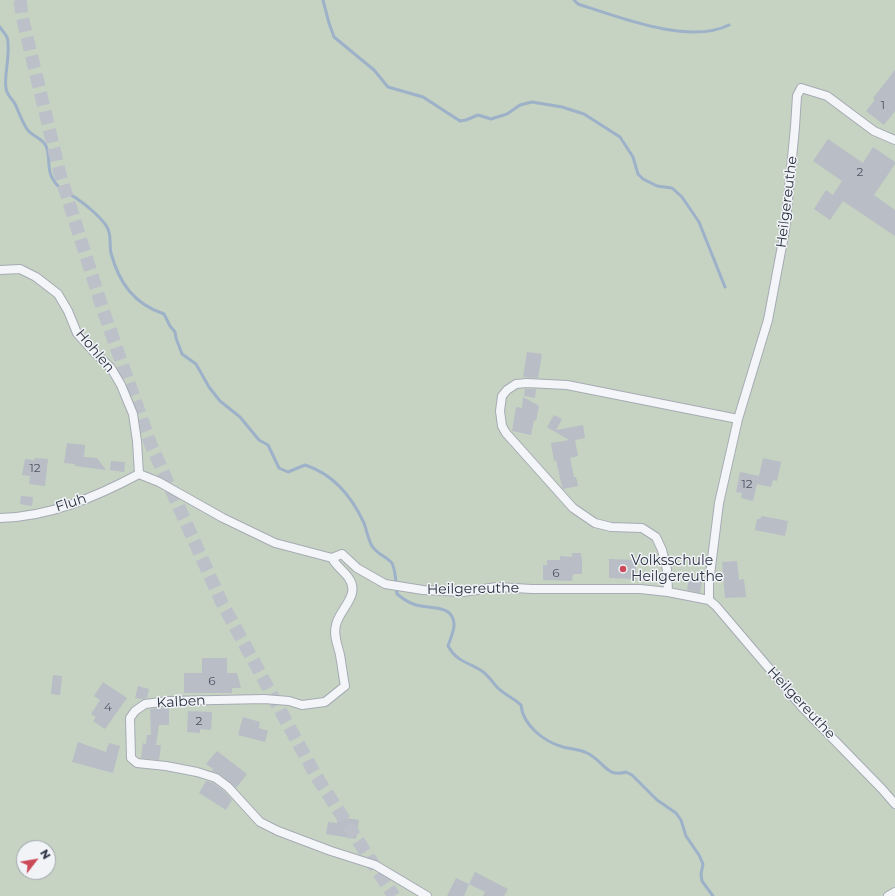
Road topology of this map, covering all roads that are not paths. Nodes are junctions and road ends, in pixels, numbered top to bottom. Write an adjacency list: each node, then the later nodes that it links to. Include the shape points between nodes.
1 (895, 140): 3 (street, Heilgereuthe, via 874,131 827,96 801,88 797,96 785,230 768,320)
2 (0, 270): 4 (street, Hohlen, via 20,269 36,277 58,294 77,333 111,368 133,414)
3 (738, 419): 7 (street, via 567,385 516,384 502,396 500,411 502,426 506,433 573,508 595,523 611,527 642,528 656,536 667,570); 8 (street, Heilgereuthe, via 719,503)
4 (139, 474): 5 (street, Fluh, via 114,488 42,513); 6 (street, Heilgereuthe, via 275,543)
5 (0, 518)
6 (332, 558): 7 (street, Heilgereuthe, via 342,554 357,568 385,584 423,590 463,592 497,586 532,589 640,589); 11 (street, Kalben, via 349,577 352,587 349,602 336,624 335,635 345,686 325,702 302,705 264,699 145,704 135,710 130,718 131,758 137,763 166,766 216,778 228,787 260,822 331,851 375,865)
7 (668, 592): 8 (street, Heilgereuthe)
8 (709, 600): 9 (street, Heilgereuthe, via 802,707)
9 (895, 804)
10 (895, 892): 12 (street)
11 (427, 896)
12 (888, 896)

